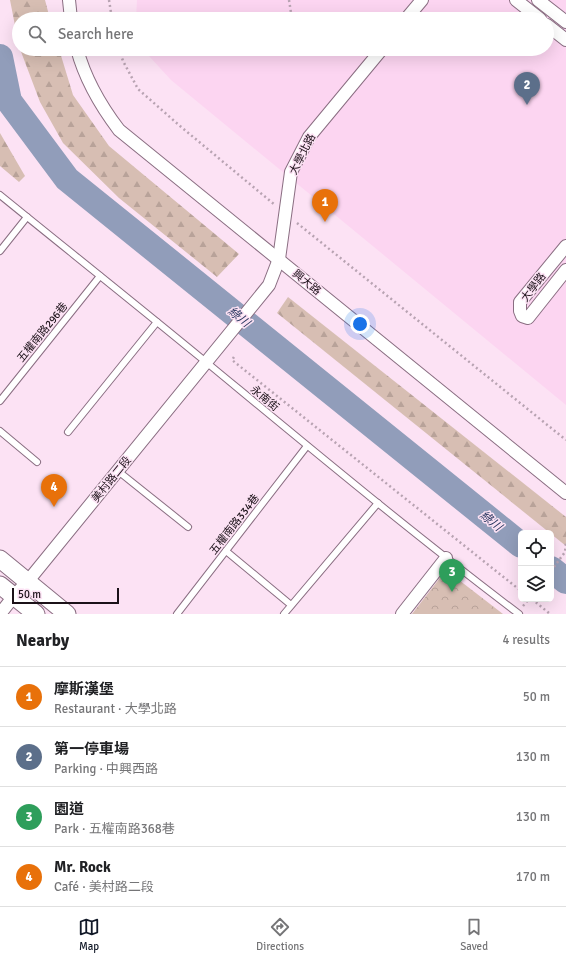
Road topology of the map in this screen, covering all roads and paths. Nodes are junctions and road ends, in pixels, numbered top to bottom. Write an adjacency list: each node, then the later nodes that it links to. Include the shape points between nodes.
1 (69, 0): 7 (street)
2 (109, 0): 8 (path)
3 (289, 0): 9 (path)
4 (422, 0): 10 (street)
5 (516, 0): 11 (street)
6 (538, 0): 12 (street)
7 (70, 12)
8 (111, 12)
9 (291, 12)
10 (412, 12)
11 (531, 12)
12 (553, 12)
13 (554, 13): 14 (street)
14 (566, 22)
15 (554, 31): 16 (street)
16 (566, 40)
17 (80, 56): 25 (street, 興大路, via 96,97 119,130)
18 (121, 56): 21 (path, via 138,89)
19 (376, 56): 21 (street, 大學北路, via 309,137 291,172)
20 (0, 195): 22 (lane, 永南街)
21 (285, 213): 25 (street, 大學北路); 34 (path)
22 (27, 217): 24 (lane); 27 (lane, 永南街)
23 (566, 246): 26 (street, 大學路, via 520,302 522,316 528,318)
24 (0, 251)
25 (279, 259): 30 (street, 美村路二段, via 269,286); 38 (street, 興大路)
26 (566, 270)
27 (100, 276): 28 (lane, 永南街); 31 (lane, 五權南路296巷)
28 (157, 322): 30 (lane, 永南街); 33 (lane)
29 (234, 357): 48 (path, via 232,360)
30 (206, 362): 35 (lane, 永南街); 37 (street, 美村路二段)
31 (0, 401)
32 (0, 431): 36 (lane)
33 (68, 432)
34 (566, 440)
35 (307, 446): 39 (lane, 永南街); 42 (lane, 五權南路334巷)
36 (38, 462)
37 (118, 471): 40 (lane); 46 (street, 美村路二段)
38 (566, 493)
39 (378, 503): 43 (lane, 永南街); 51 (lane)
40 (188, 527)
41 (566, 542): 45 (path, via 565,552)
42 (226, 551): 51 (lane); 55 (lane, 五權南路334巷)
43 (446, 558): 57 (street); 58 (lane, 永南街)
44 (0, 559): 46 (main road)
45 (554, 567)
46 (28, 582): 49 (street, 美村路二段); 54 (main road)
47 (0, 585): 49 (main road)
48 (518, 589)
49 (14, 596): 52 (street, 美村路二段); 53 (main road)
50 (536, 602): 59 (path)
51 (291, 606): 56 (lane)
52 (0, 614)
53 (36, 614)
54 (67, 614)
55 (177, 614)
56 (284, 614)
57 (402, 614)
58 (519, 614)
59 (550, 614)

